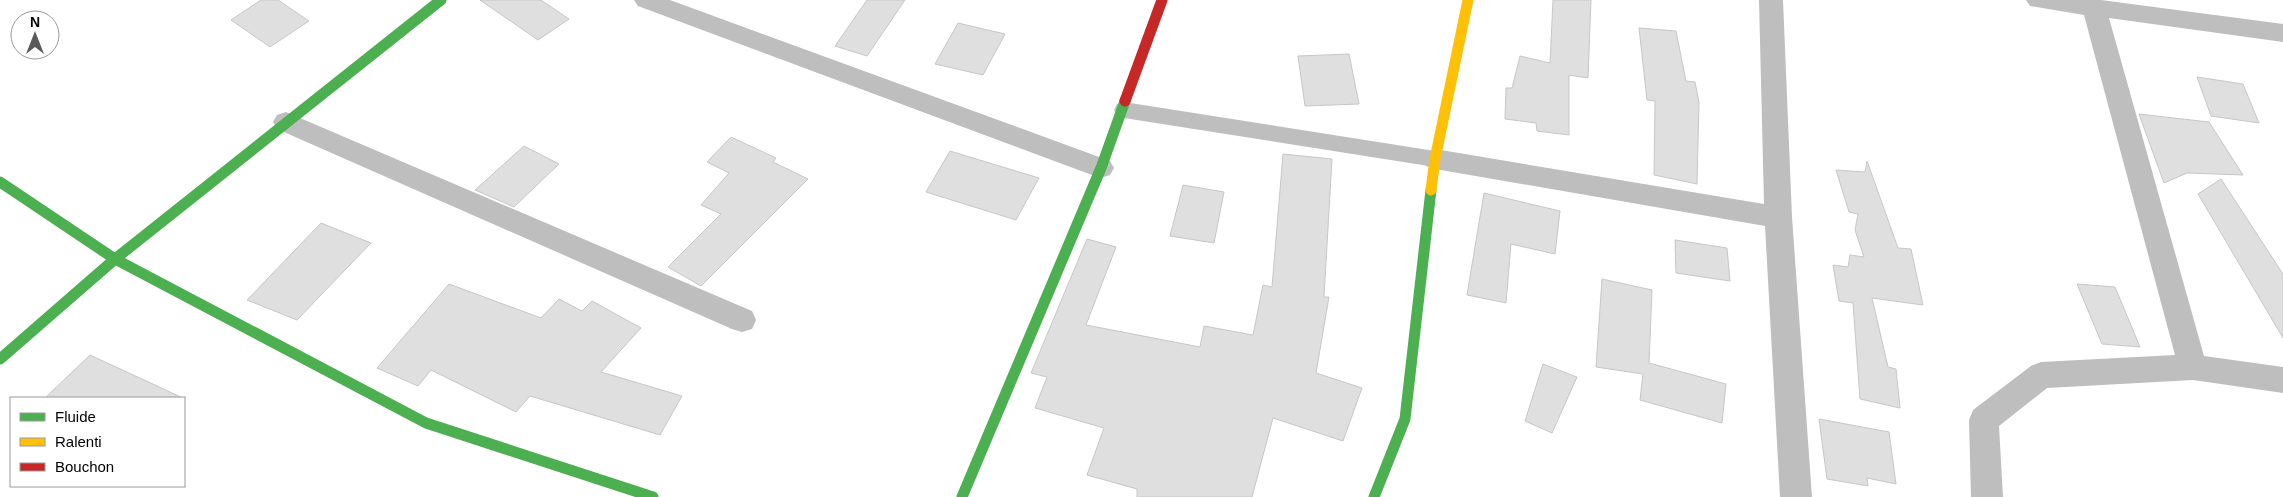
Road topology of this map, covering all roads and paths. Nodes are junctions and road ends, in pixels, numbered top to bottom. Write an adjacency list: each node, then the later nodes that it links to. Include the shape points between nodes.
1 (441, 0): 10 (street)
2 (646, 0): 12 (street)
3 (1162, 0): 9 (street)
4 (1468, 0): 11 (street)
5 (1771, 0): 14 (street)
6 (2038, 0): 7 (street)
7 (2094, 8): 8 (street); 18 (street)
8 (2283, 33)
9 (1124, 110): 11 (lane); 12 (street)
10 (286, 122): 15 (street); 16 (street)
11 (1435, 159): 14 (street); 22 (street, via 1405,419)
12 (1101, 168): 21 (street)
13 (0, 182): 15 (street)
14 (1778, 217): 23 (street)
15 (115, 259): 17 (street); 20 (street, via 426,423)
16 (742, 320)
17 (0, 359)
18 (2193, 367): 19 (street); 24 (street, via 2041,376 1984,420)
19 (2283, 380)
20 (653, 497)
21 (962, 497)
22 (1374, 497)
23 (1796, 497)
24 (1987, 497)

